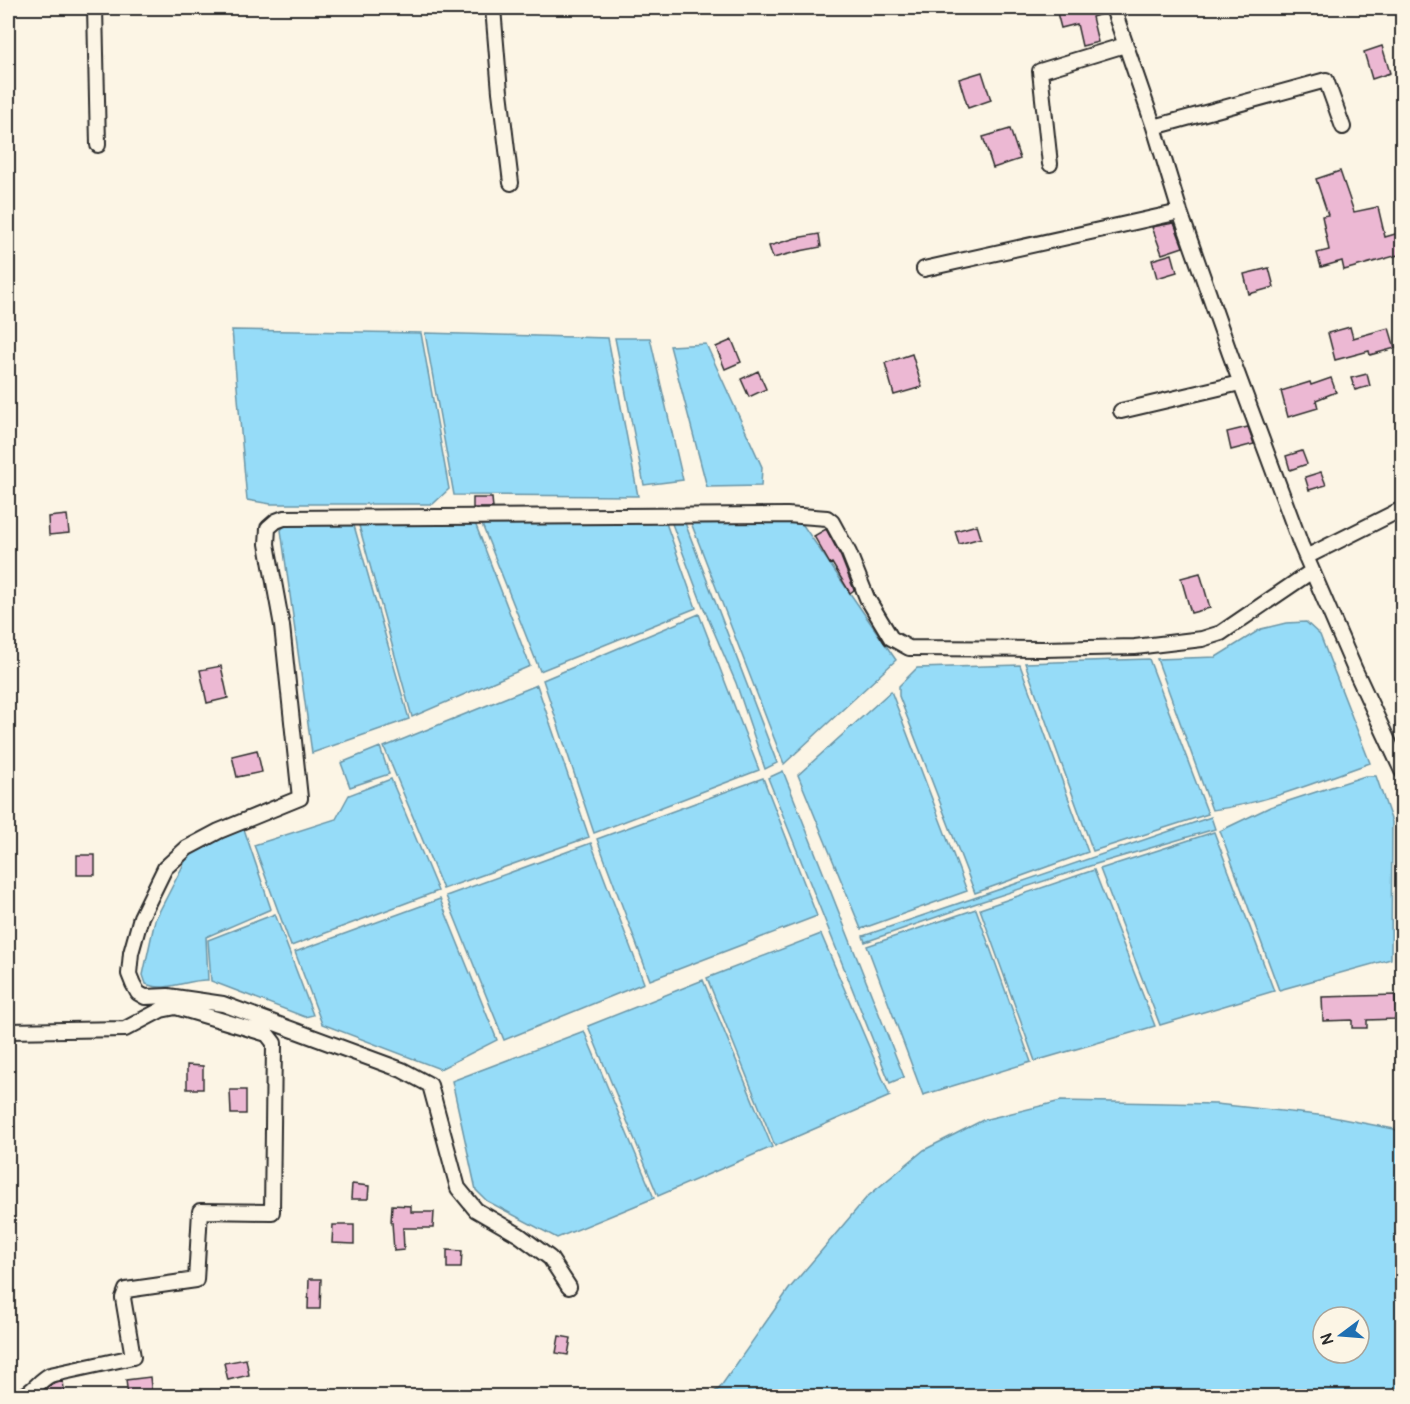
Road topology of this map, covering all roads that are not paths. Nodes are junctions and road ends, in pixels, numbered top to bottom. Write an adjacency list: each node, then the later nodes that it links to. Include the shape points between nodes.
1 (94, 8): 7 (street)
2 (493, 8): 9 (street)
3 (1113, 8): 4 (street)
4 (1125, 45): 5 (street); 8 (street, via 1040,71)
5 (1154, 127): 6 (street, via 1326,80); 10 (street)
6 (1343, 128)
7 (98, 145)
8 (1050, 164)
9 (511, 183)
10 (1180, 212): 11 (street); 12 (street)
11 (924, 269)
12 (1240, 383): 13 (street); 15 (street)
13 (1121, 411)
14 (1402, 509): 15 (street)
15 (1306, 557): 16 (street)
16 (1312, 571): 17 (street); 19 (street, via 1221,633 1202,639 1135,647 909,648 891,638 827,518 787,515 276,520 268,528 267,544 282,626 300,798 219,831 187,848 165,868 141,917 129,974 138,993 145,996 224,1004 430,1085 458,1188 476,1210 550,1258)
17 (1402, 771)
18 (8, 1032): 20 (street, via 125,1029 176,1006 267,1034 274,1043 272,1212 200,1211 196,1280 126,1290 123,1298 133,1358 50,1375)
19 (569, 1287)
20 (23, 1396)

